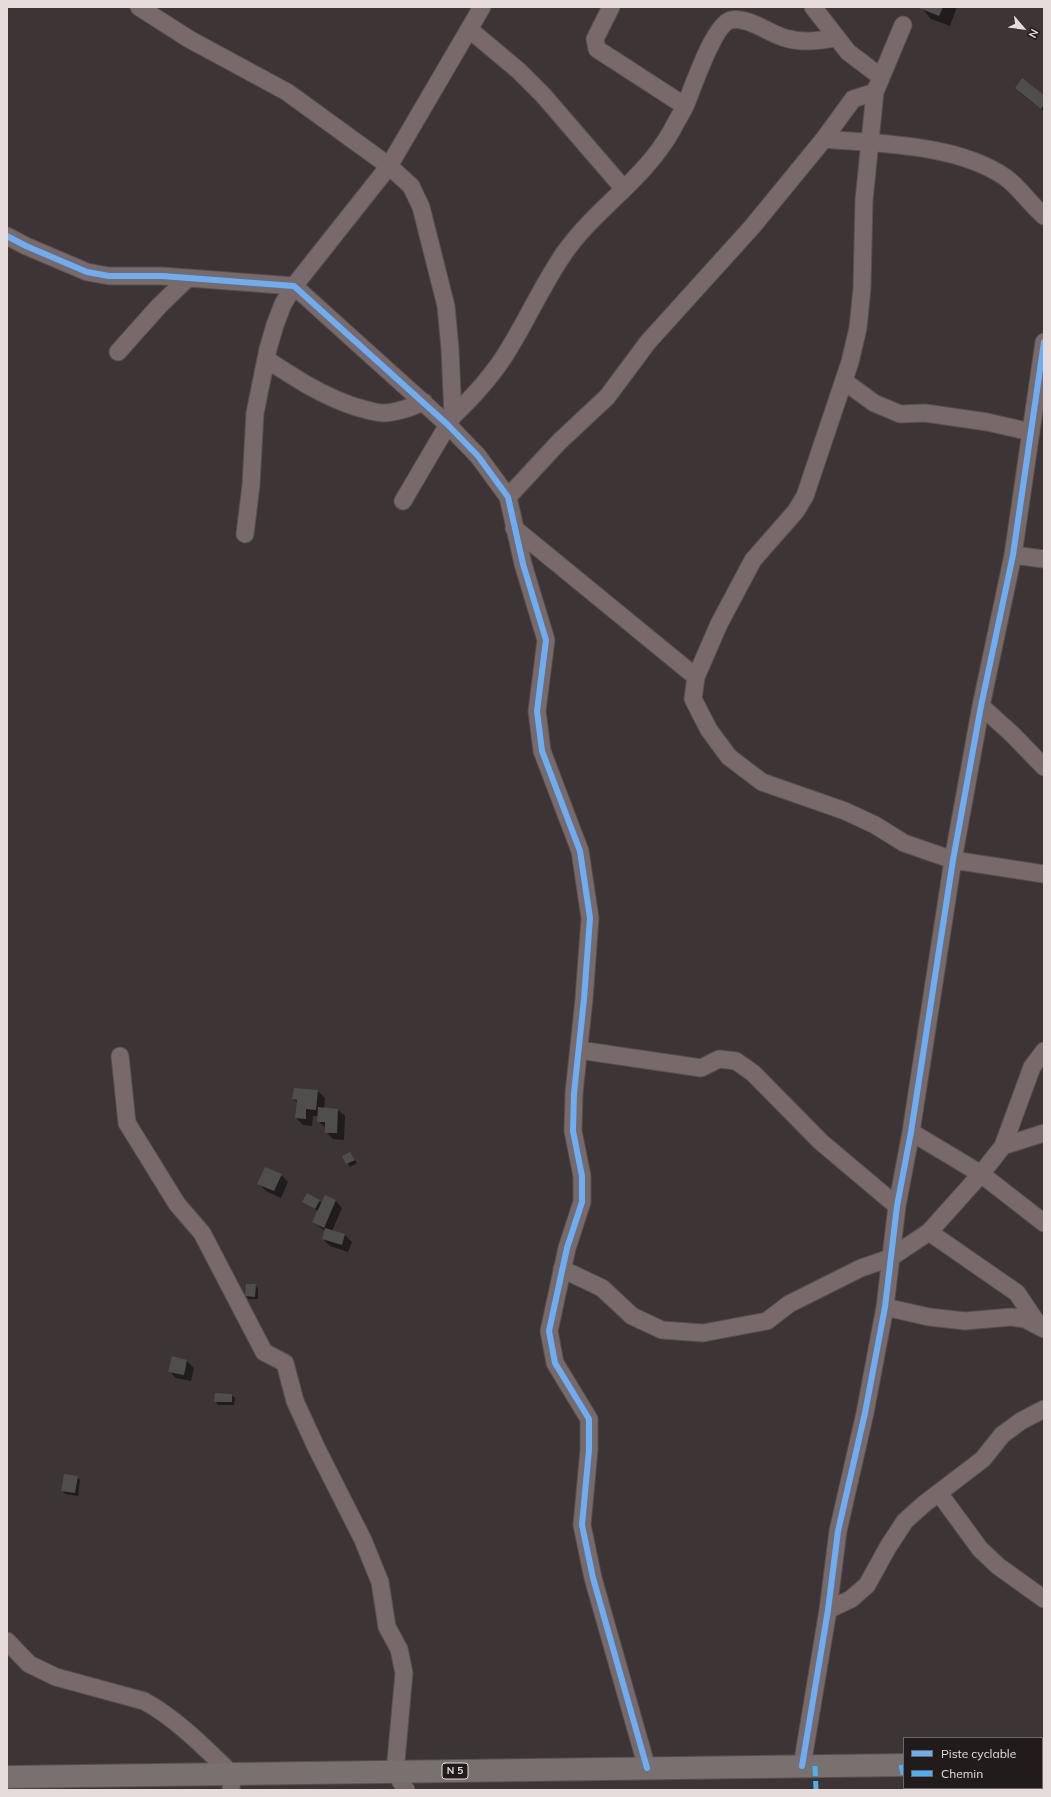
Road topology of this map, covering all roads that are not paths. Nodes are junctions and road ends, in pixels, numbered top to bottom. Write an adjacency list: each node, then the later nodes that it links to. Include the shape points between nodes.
1 (139, 7): 12 (street, via 189,39 287,92)
2 (482, 7): 6 (street)
3 (611, 7): 9 (street, via 595,39 597,49)
4 (812, 7): 7 (street)
5 (903, 25): 8 (street)
6 (469, 29): 12 (street); 13 (street, via 543,95)
7 (835, 38): 8 (street); 9 (street, via 810,42 796,41 746,22 731,20 722,26 708,50)
8 (878, 84): 10 (street, via 852,99); 11 (street)
9 (685, 106): 13 (street, via 667,139 645,169)
10 (824, 139): 11 (street); 25 (street, via 752,227 648,342 607,397 559,442)
11 (869, 143): 14 (street, via 926,147 980,164 1005,178); 21 (street, via 864,200 861,304 858,328)
12 (389, 166): 17 (street); 23 (street, via 411,186 420,207 446,306 450,349)
13 (624, 189): 23 (street, via 587,225 565,252 510,347 488,379)
14 (1044, 216)
15 (7, 236): 16 (street, via 87,272 109,276)
16 (188, 278): 17 (street); 18 (street)
17 (294, 286): 20 (street, via 283,304); 22 (street)
18 (118, 352)
19 (1043, 352): 24 (street)
20 (266, 359): 22 (street, via 310,388 335,401 362,409 382,413 400,411); 28 (street, via 255,413)
21 (844, 381): 24 (street, via 874,404 900,414 925,413); 31 (street, via 805,496 796,511 753,560 719,624)
22 (424, 402): 23 (street)
23 (450, 420): 25 (street); 26 (street)
24 (1036, 428): 29 (street)
25 (508, 497): 27 (street)
26 (403, 501)
27 (514, 528): 31 (street); 36 (street, via 546,640 537,711 542,751 580,851 590,918)
28 (245, 534)
29 (1013, 555): 30 (street); 32 (street)
30 (1044, 559)
31 (696, 677): 34 (street, via 693,699 709,730 729,757 762,782 845,811 904,843)
32 (981, 706): 33 (street); 34 (street)
33 (1044, 767)
34 (953, 860): 35 (street); 39 (street)
35 (1044, 874)
36 (579, 1050): 43 (street, via 701,1068 719,1059 736,1061 753,1073 821,1142); 47 (street, via 573,1131 582,1176 582,1202)
37 (1044, 1051): 41 (street, via 1032,1067)
38 (120, 1056): 58 (street, via 127,1123 177,1204 202,1233 264,1352 285,1363 295,1400 363,1540 380,1582 388,1627 399,1648 404,1672)
39 (911, 1132): 42 (street); 43 (street)
40 (1044, 1133): 41 (street)
41 (1003, 1146): 42 (street)
42 (981, 1174): 44 (street); 45 (street)
43 (897, 1206): 46 (street)
44 (1044, 1223)
45 (929, 1232): 46 (street); 49 (street, via 1017,1293)
46 (890, 1258): 47 (street, via 861,1268 789,1304 767,1321 703,1333 662,1330 632,1316 602,1288); 48 (street)
47 (562, 1269): 57 (street, via 549,1331 555,1363 589,1419 589,1450 582,1525 592,1578)
48 (885, 1308): 49 (street, via 965,1321 1011,1317 1025,1319); 53 (street, via 865,1413 838,1531)
49 (1042, 1327)
50 (1044, 1409): 51 (street, via 1002,1435 983,1459)
51 (939, 1493): 52 (street, via 980,1549 998,1566); 53 (street, via 905,1521 867,1585 851,1599)
52 (1044, 1599)
53 (828, 1610): 56 (street)
54 (7, 1641): 60 (street, via 29,1664 56,1677 144,1701 154,1707 192,1737)
55 (903, 1765): 56 (highway, N 5)
56 (802, 1766): 57 (highway, N 5)
57 (647, 1768): 58 (highway, N 5)
58 (395, 1772): 60 (highway, N 5); 61 (street)
59 (7, 1777): 60 (highway, N 5)
60 (231, 1782)
61 (406, 1790)

